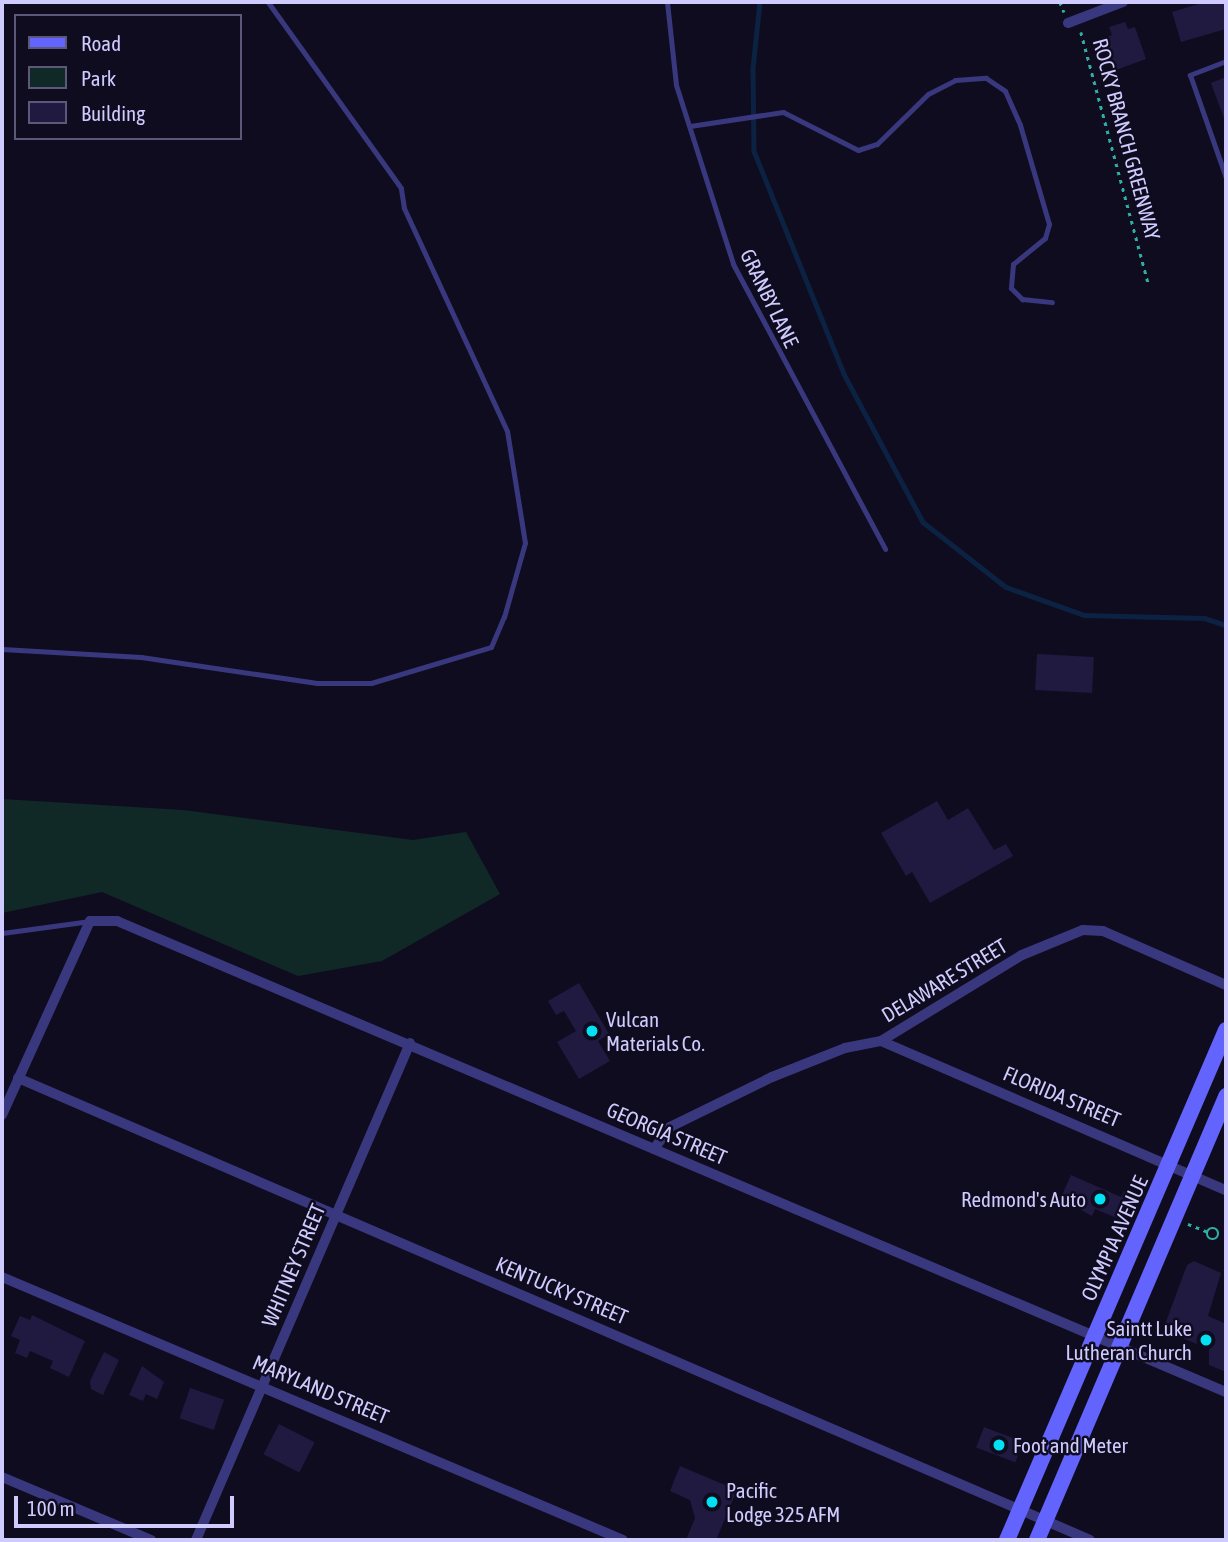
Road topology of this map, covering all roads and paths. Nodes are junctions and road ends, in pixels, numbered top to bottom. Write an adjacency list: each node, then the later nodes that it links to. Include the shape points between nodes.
1 (268, 2): 11 (lane, via 401,188 404,208 507,431 524,542 504,617 491,647 371,683 317,683 141,657)
2 (667, 2): 6 (lane, GRANBY LANE, via 676,85)
3 (1123, 2): 4 (street)
4 (1073, 21): 8 (path, ROCKY BRANCH GREENWAY)
5 (1226, 61): 7 (lane, via 1190,75)
6 (690, 127): 9 (lane, via 783,112 858,150 877,144 928,94 955,80 986,78 1005,91 1049,224 1045,238 1013,264 1012,288 1023,299); 10 (lane, GRANBY LANE, via 733,264)
7 (1226, 178)
8 (1149, 286)
9 (1052, 302)
10 (885, 549)
11 (2, 649)
12 (89, 921): 13 (lane); 17 (street, GEORGIA STREET, via 140,927); 18 (street)
13 (2, 933)
14 (1226, 985): 16 (street, DELAWARE STREET, via 1103,931 1083,930 1022,955)
15 (1226, 1030): 22 (main road, OLYMPIA AVENUE)
16 (881, 1041): 21 (street, DELAWARE STREET, via 845,1048 772,1077 670,1127); 22 (street, FLORIDA STREET)
17 (410, 1044): 21 (street, GEORGIA STREET); 25 (street, WHITNEY STREET)
18 (18, 1078): 20 (street); 25 (street, KENTUCKY STREET)
19 (1226, 1096): 23 (main road)
20 (2, 1115)
21 (654, 1149): 29 (street, GEORGIA STREET)
22 (1171, 1162): 23 (street, FLORIDA STREET); 29 (main road, OLYMPIA AVENUE)
23 (1194, 1176): 24 (street, FLORIDA STREET); 26 (main road)
24 (1226, 1190)
25 (335, 1213): 31 (street, WHITNEY STREET); 34 (street, KENTUCKY STREET)
26 (1176, 1218): 27 (path); 30 (main road)
27 (1208, 1232)
28 (2, 1277): 31 (street, MARYLAND STREET)
29 (1095, 1333): 30 (street, GEORGIA STREET); 34 (main road, OLYMPIA AVENUE)
30 (1121, 1346): 32 (street, GEORGIA STREET); 35 (main road)
31 (264, 1385): 37 (street, WHITNEY STREET); 38 (street, MARYLAND STREET)
32 (1226, 1392)
33 (2, 1477): 36 (street)
34 (1021, 1508): 35 (street, KENTUCKY STREET); 39 (main road, OLYMPIA AVENUE)
35 (1045, 1520): 40 (main road); 41 (street, KENTUCKY STREET)
36 (150, 1540)
37 (196, 1540)
38 (623, 1540)
39 (1007, 1540)
40 (1037, 1540)
41 (1090, 1540)

